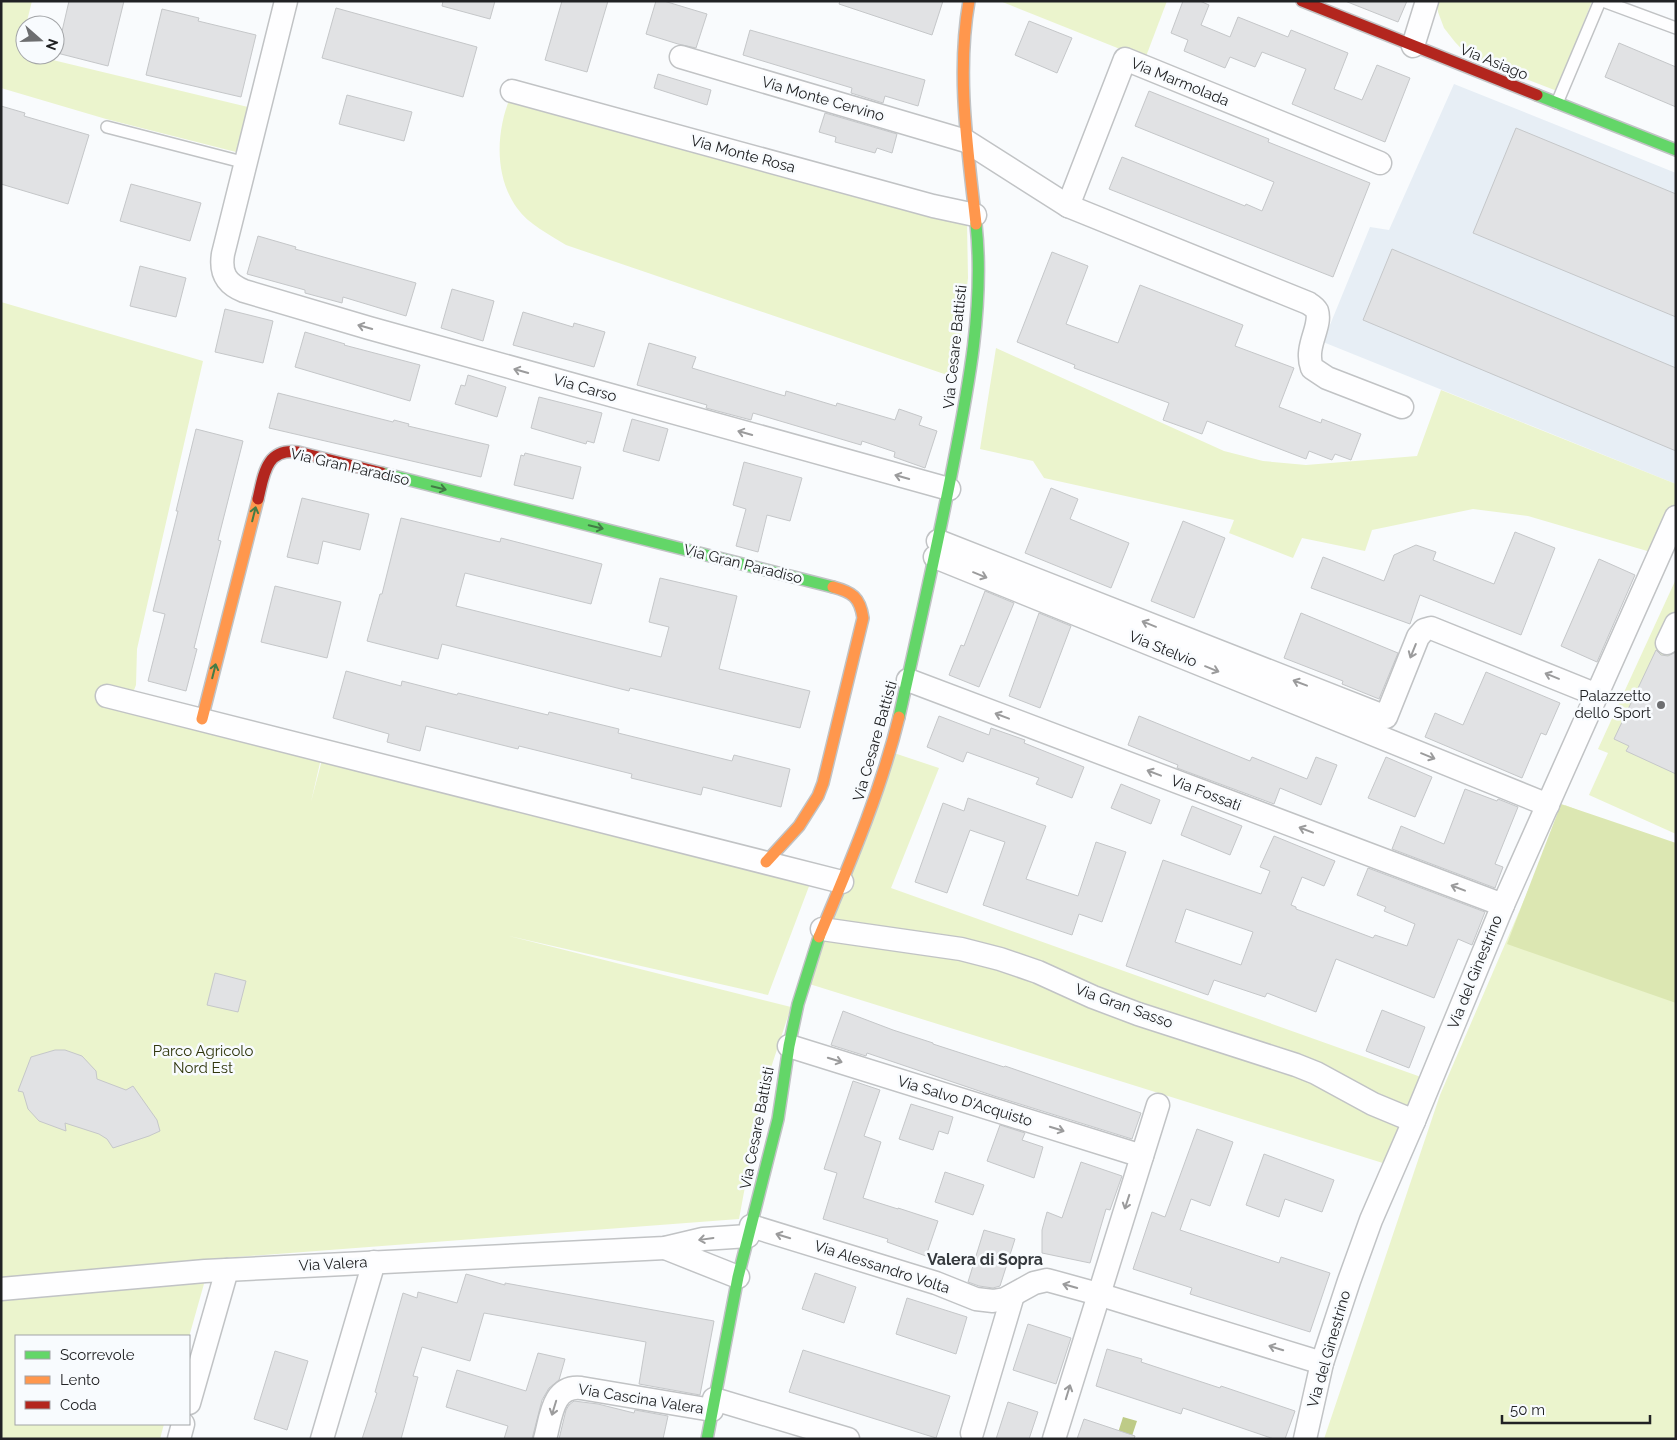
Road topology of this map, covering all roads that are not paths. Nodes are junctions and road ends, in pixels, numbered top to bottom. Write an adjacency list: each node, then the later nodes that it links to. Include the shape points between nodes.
1 (286, 1): 16 (street)
2 (969, 1): 10 (street, Via Cesare Battisti)
3 (1302, 1): 8 (street, Via Asiago)
4 (1427, 1): 8 (street)
5 (1601, 1): 7 (lane); 12 (lane)
6 (979, 8): 10 (street, Via Cesare Battisti)
7 (1676, 28)
8 (1414, 46): 12 (street, Via Asiago)
9 (681, 57): 14 (street, Via Monte Cervino)
10 (964, 71): 14 (street, Via Cesare Battisti)
11 (512, 91): 19 (street, Via Monte Rosa, via 924,204)
12 (1557, 103): 15 (street, Via Asiago)
13 (108, 127): 16 (lane)
14 (966, 141): 18 (street); 19 (street, Via Cesare Battisti)
15 (1676, 150)
16 (246, 163): 21 (street, Via Carso, one-way to 16, via 244,291 224,278 222,265)
17 (1380, 163): 18 (street, Via Marmolada, via 1125,59)
18 (1068, 206): 20 (street, via 1312,305 1317,311 1317,318 1309,355 1312,368 1327,378)
19 (975, 215): 21 (street, Via Cesare Battisti, via 978,280 974,345)
20 (1402, 407)
21 (949, 489): 23 (street, Via Cesare Battisti)
22 (1676, 517): 25 (street, Via del Ginestrino)
23 (937, 549): 24 (street, Via Cesare Battisti); 27 (street, Via Stelvio, one-way to 23); 29 (street, Via Stelvio, one-way to 29)
24 (908, 680): 32 (street, Via Cesare Battisti, via 882,778); 33 (street, Via Fossati, one-way to 24)
25 (1597, 695): 27 (street, one-way to 27, via 1431,628 1418,637); 30 (street, Via del Ginestrino)
26 (107, 696): 28 (street)
27 (1386, 717): 29 (street, via 1385,729)
28 (202, 719): 31 (street); 31 (street, Via Gran Paradiso, one-way to 31, via 264,473 269,462 280,452 298,452 845,590 858,601 862,621 823,783 807,819)
29 (1391, 741): 30 (street, Via Stelvio, one-way to 30)
30 (1548, 805): 33 (street, Via del Ginestrino)
31 (766, 862): 32 (street)
32 (842, 882): 34 (street, Via Cesare Battisti)
33 (1503, 905): 37 (street, Via del Ginestrino)
34 (822, 929): 35 (street, Via Cesare Battisti, via 804,980); 37 (street, Via Gran Sasso, via 961,949 1016,964 1132,1012 1296,1065 1373,1104)
35 (788, 1046): 38 (street, Via Salvo D'Acquisto, one-way to 38); 39 (street, Via Cesare Battisti, via 776,1128)
36 (1158, 1105): 38 (street)
37 (1414, 1120): 47 (street, Via del Ginestrino, via 1364,1239)
38 (1142, 1156): 45 (street, one-way to 45)
39 (749, 1231): 40 (street, Via Valera, one-way to 40); 43 (street, Via Cesare Battisti); 46 (street, Via Alessandro Volta, one-way to 39, via 993,1301 976,1299 936,1283)
40 (665, 1248): 41 (street, Via Valera); 43 (street, Via Valera)
41 (374, 1262): 42 (street, Via Valera); 53 (street)
42 (227, 1270): 44 (street, Via Valera); 48 (street)
43 (738, 1277): 49 (street, Via Cesare Battisti)
44 (1, 1289)
45 (1098, 1294): 46 (street, Via Alessandro Volta, one-way to 46, via 1043,1280); 47 (street, Via Alessandro Volta, one-way to 45); 57 (street, one-way to 45)
46 (1013, 1295): 51 (street)
47 (1322, 1363): 58 (street, Via del Ginestrino)
48 (190, 1400)
49 (713, 1404): 54 (street, Via Cascina Valera, one-way to 54, via 569,1388 559,1395); 55 (street, Via Cesare Battisti); 56 (street)
50 (183, 1425): 52 (street)
51 (972, 1433)
52 (178, 1439)
53 (322, 1439)
54 (545, 1439)
55 (707, 1439)
56 (848, 1439)
57 (1054, 1439)
58 (1305, 1439)

